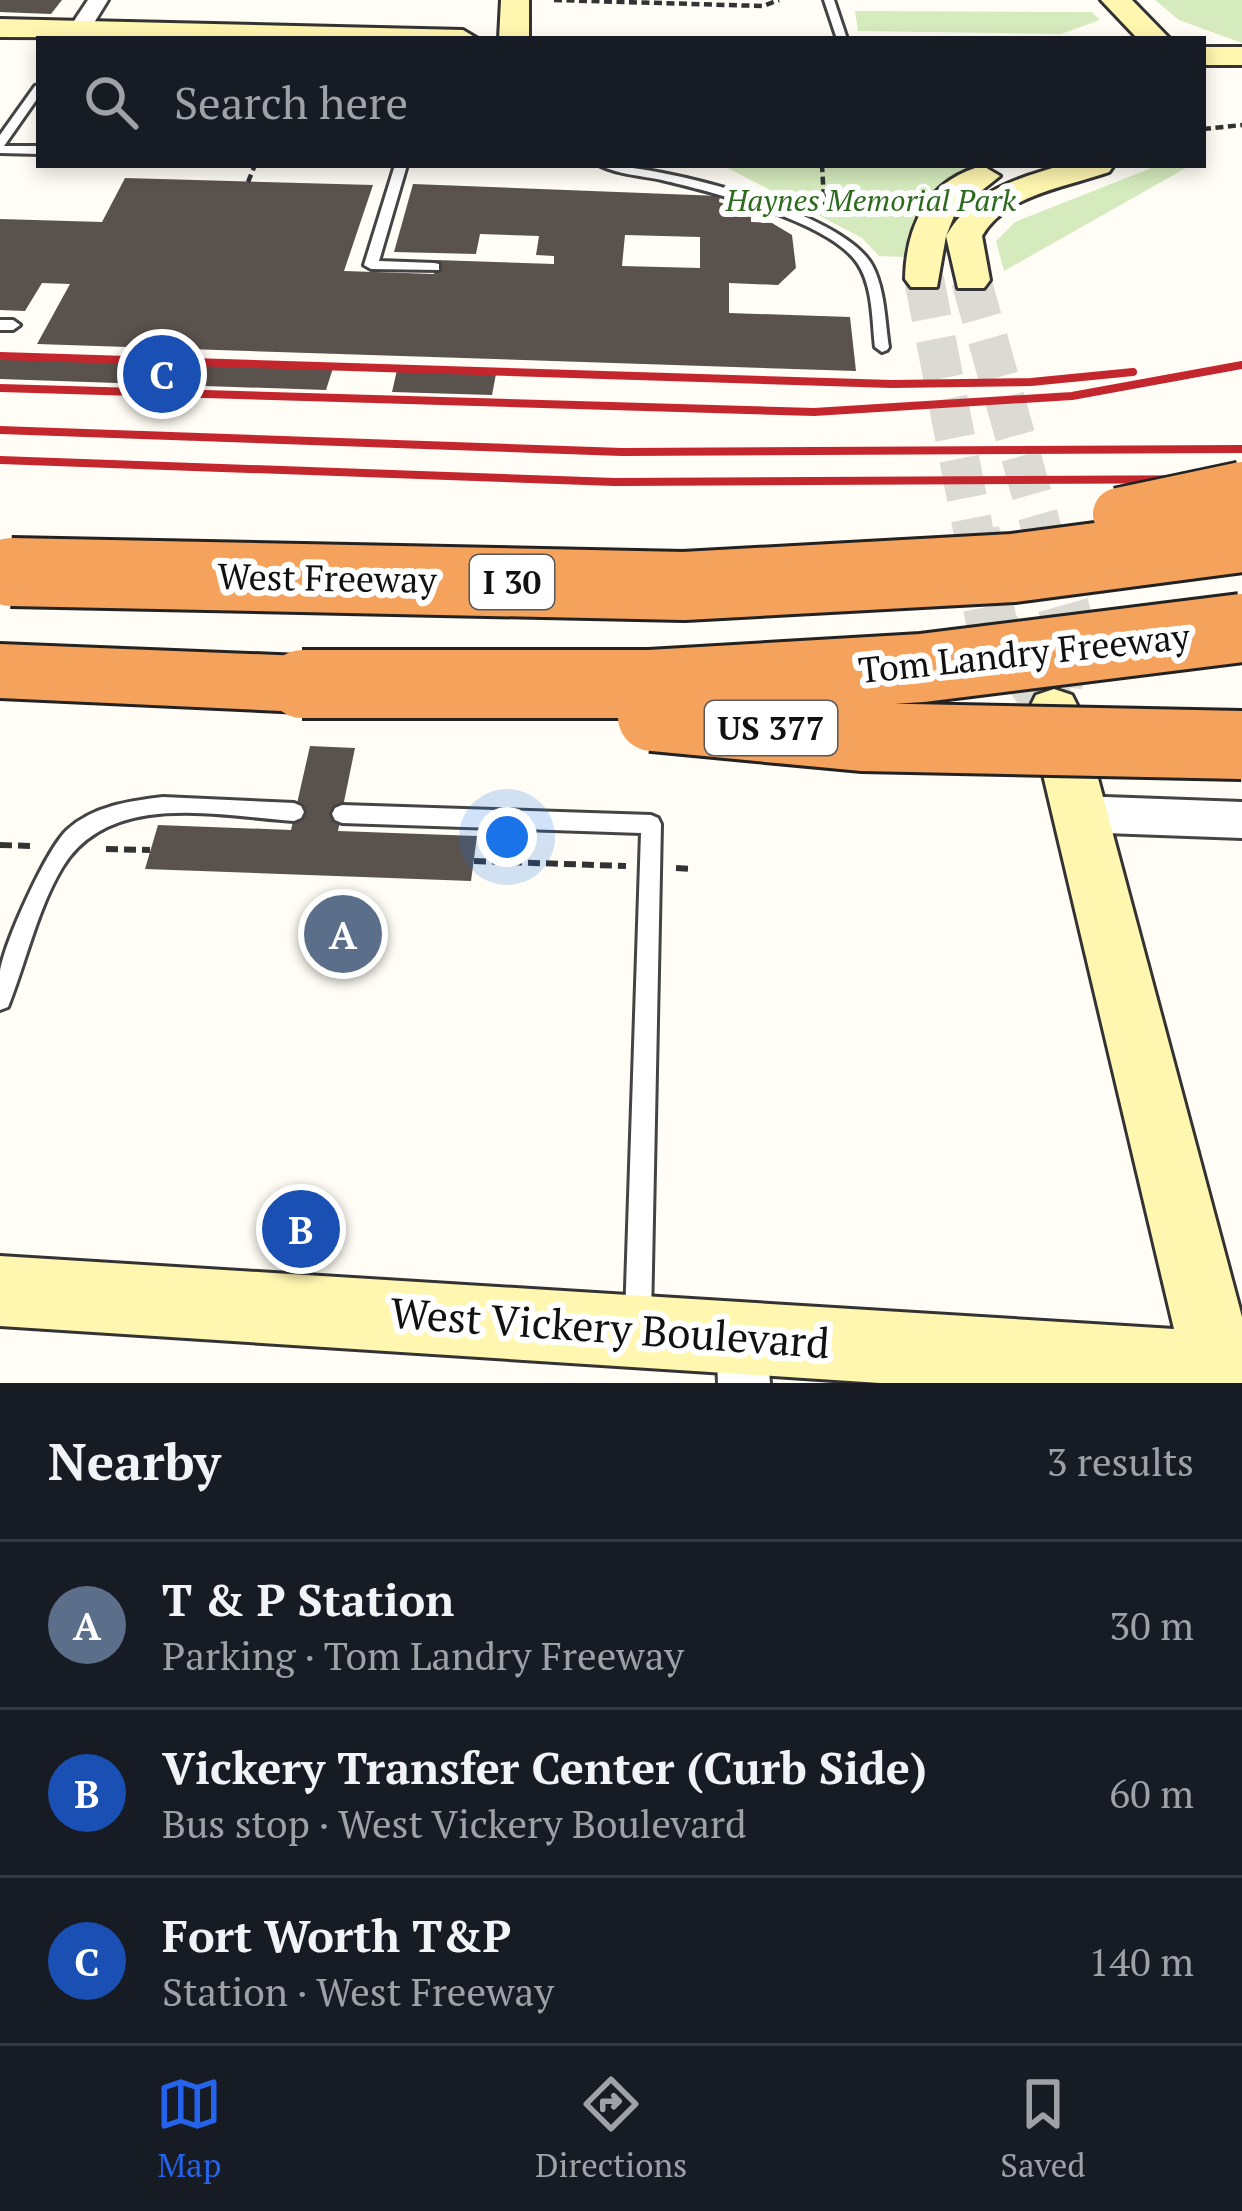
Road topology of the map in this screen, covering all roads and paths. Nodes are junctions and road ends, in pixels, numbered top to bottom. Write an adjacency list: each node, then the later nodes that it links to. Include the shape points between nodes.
1 (98, 0): 8 (street)
2 (514, 0): 10 (street)
3 (554, 0): 4 (path)
4 (779, 0)
5 (829, 0): 11 (lane)
6 (1115, 0): 12 (street)
7 (0, 28): 8 (street)
8 (76, 34): 9 (street)
9 (231, 36)
10 (514, 36)
11 (841, 36)
12 (1152, 36)
13 (0, 47): 14 (street)
14 (36, 48)
15 (1206, 56): 16 (street)
16 (1242, 56)
17 (1206, 79): 18 (street)
18 (1242, 80)
19 (36, 92): 22 (lane)
20 (1242, 125): 21 (path)
21 (1206, 129)
22 (0, 146): 23 (lane)
23 (36, 150)
24 (255, 168): 30 (path)
25 (400, 168): 32 (lane, via 371,265)
26 (620, 168): 35 (lane, via 723,189 846,244 865,261)
27 (822, 168): 31 (path)
28 (1004, 168): 33 (street, via 938,207 924,234)
29 (1089, 168): 34 (street, via 978,214 964,236)
30 (248, 182)
31 (818, 208)
32 (434, 268)
33 (924, 279)
34 (971, 280)
35 (882, 347)
36 (1242, 488): 38 (highway, bridge, via 1055,527)
37 (1242, 538): 38 (highway, I 30, bridge)
38 (1012, 568): 39 (highway, West Freeway / I 30, bridge, via 684,586)
39 (5, 572)
40 (1242, 628): 42 (highway, Tom Landry Freeway, bridge, via 922,668 650,684)
41 (0, 671): 42 (highway)
42 (302, 684): 44 (highway, US 377, bridge, via 862,737)
43 (1054, 710): 47 (street)
44 (1242, 745)
45 (294, 812): 52 (lane, via 141,808 94,821 55,862)
46 (342, 814): 50 (lane, via 651,824)
47 (1078, 814): 48 (street); 56 (street)
48 (1242, 820)
49 (474, 861): 50 (path)
50 (650, 867): 51 (path); 54 (lane)
51 (694, 868)
52 (0, 999)
53 (0, 1291): 54 (street, West Vickery Boulevard)
54 (638, 1329): 55 (street, West Vickery Boulevard)
55 (742, 1359): 56 (street, West Vickery Boulevard)
56 (1228, 1374)

